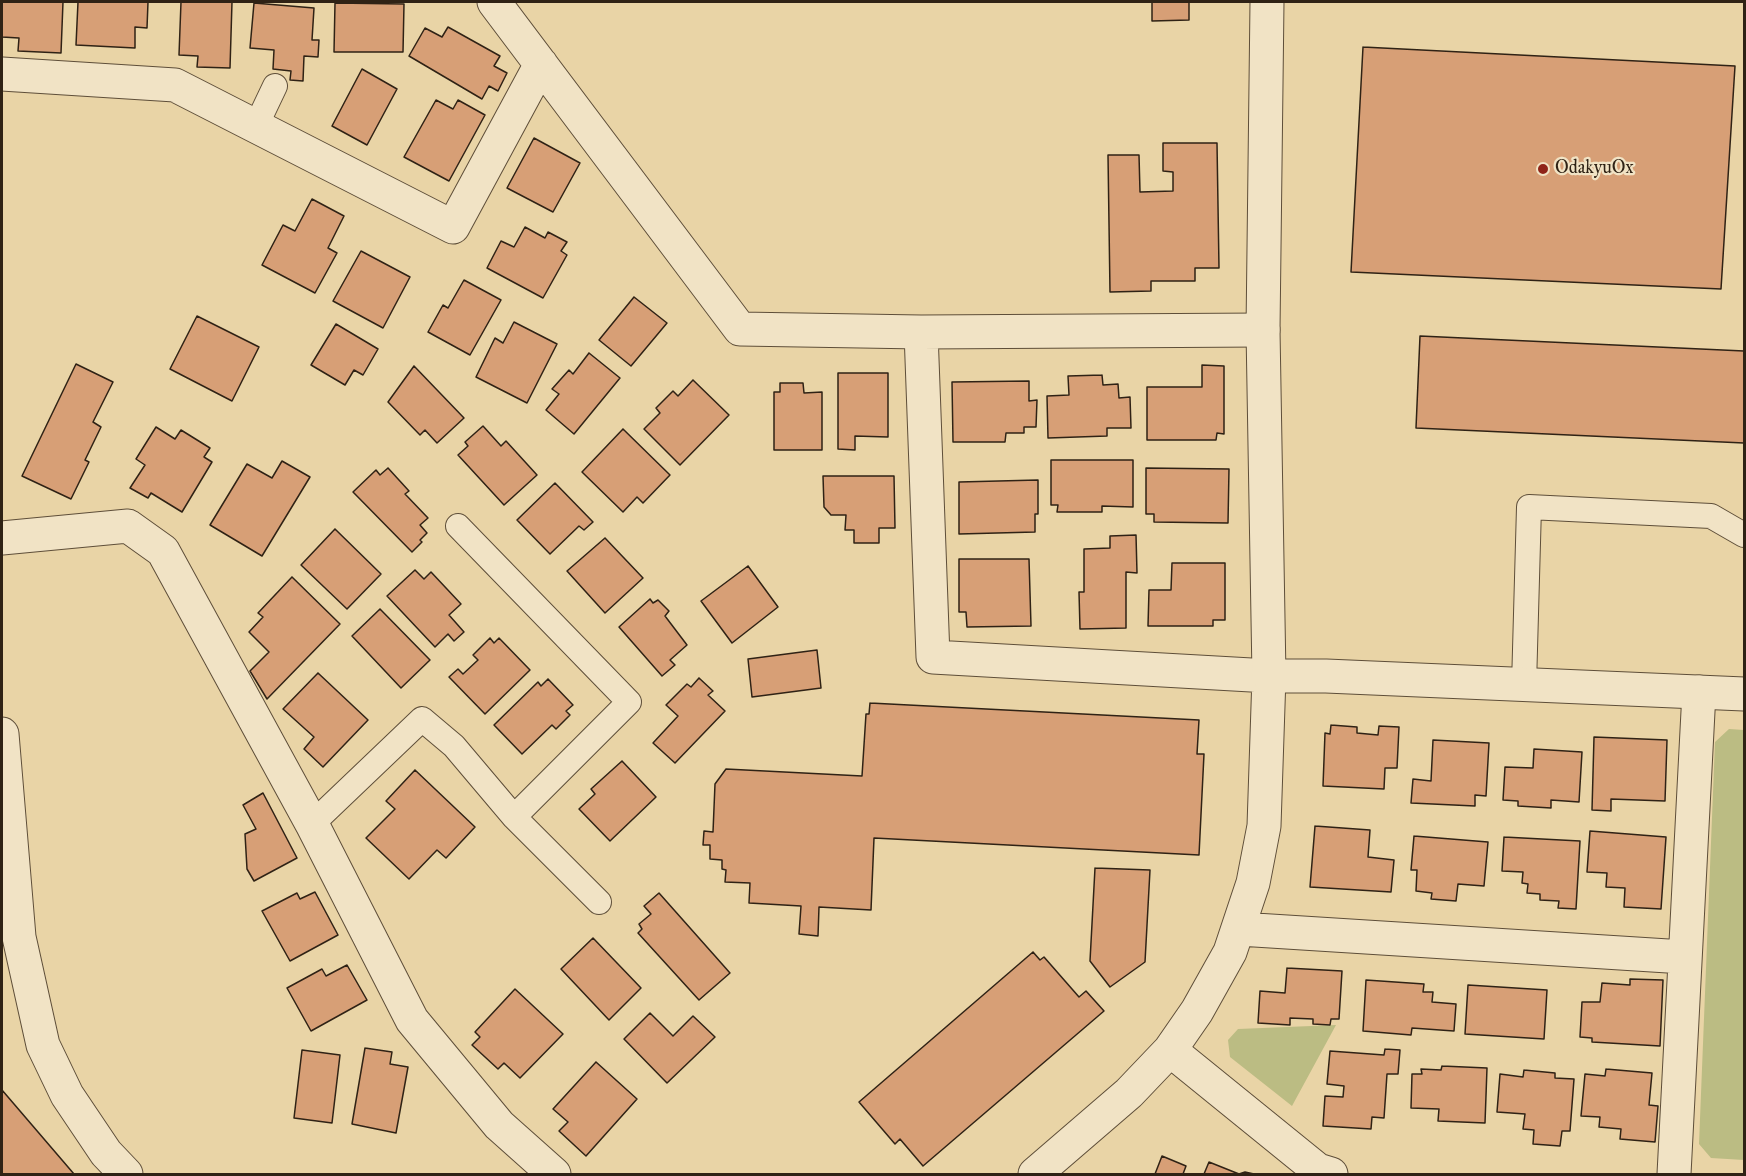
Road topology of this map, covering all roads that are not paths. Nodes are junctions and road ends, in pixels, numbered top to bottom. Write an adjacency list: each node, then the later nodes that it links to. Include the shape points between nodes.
1 (494, 2): 3 (street)
2 (1267, 2): 7 (street)
3 (541, 64): 6 (street, via 453,226); 8 (street, via 741,329)
4 (2, 74): 6 (street, via 174,85)
5 (275, 86): 6 (lane)
6 (256, 126)
7 (1263, 330): 8 (street); 12 (street)
8 (921, 332): 12 (street, via 933,657)
9 (458, 526): 17 (lane, via 629,702)
10 (1744, 535): 13 (lane, via 1711,516 1529,507)
11 (2, 538): 18 (street, via 128,526 163,551)
12 (1269, 676): 13 (street); 20 (street, via 1264,826)
13 (1524, 685): 14 (street)
14 (1699, 692): 15 (street); 22 (street)
15 (1744, 694)
16 (2, 734): 21 (street)
17 (514, 817): 18 (lane, via 454,747 422,719); 19 (lane)
18 (312, 824): 25 (street, via 411,1020 500,1125)
19 (599, 902)
20 (1239, 929): 22 (street); 23 (street, via 1197,1011)
21 (10, 937): 24 (street, via 43,1045 66,1095 106,1153)
22 (1684, 957): 28 (street)
23 (1170, 1050): 26 (street, via 1129,1094); 27 (street, via 1318,1170)
24 (126, 1174)
25 (554, 1174)
26 (1035, 1174)
27 (1331, 1174)
28 (1674, 1174)

